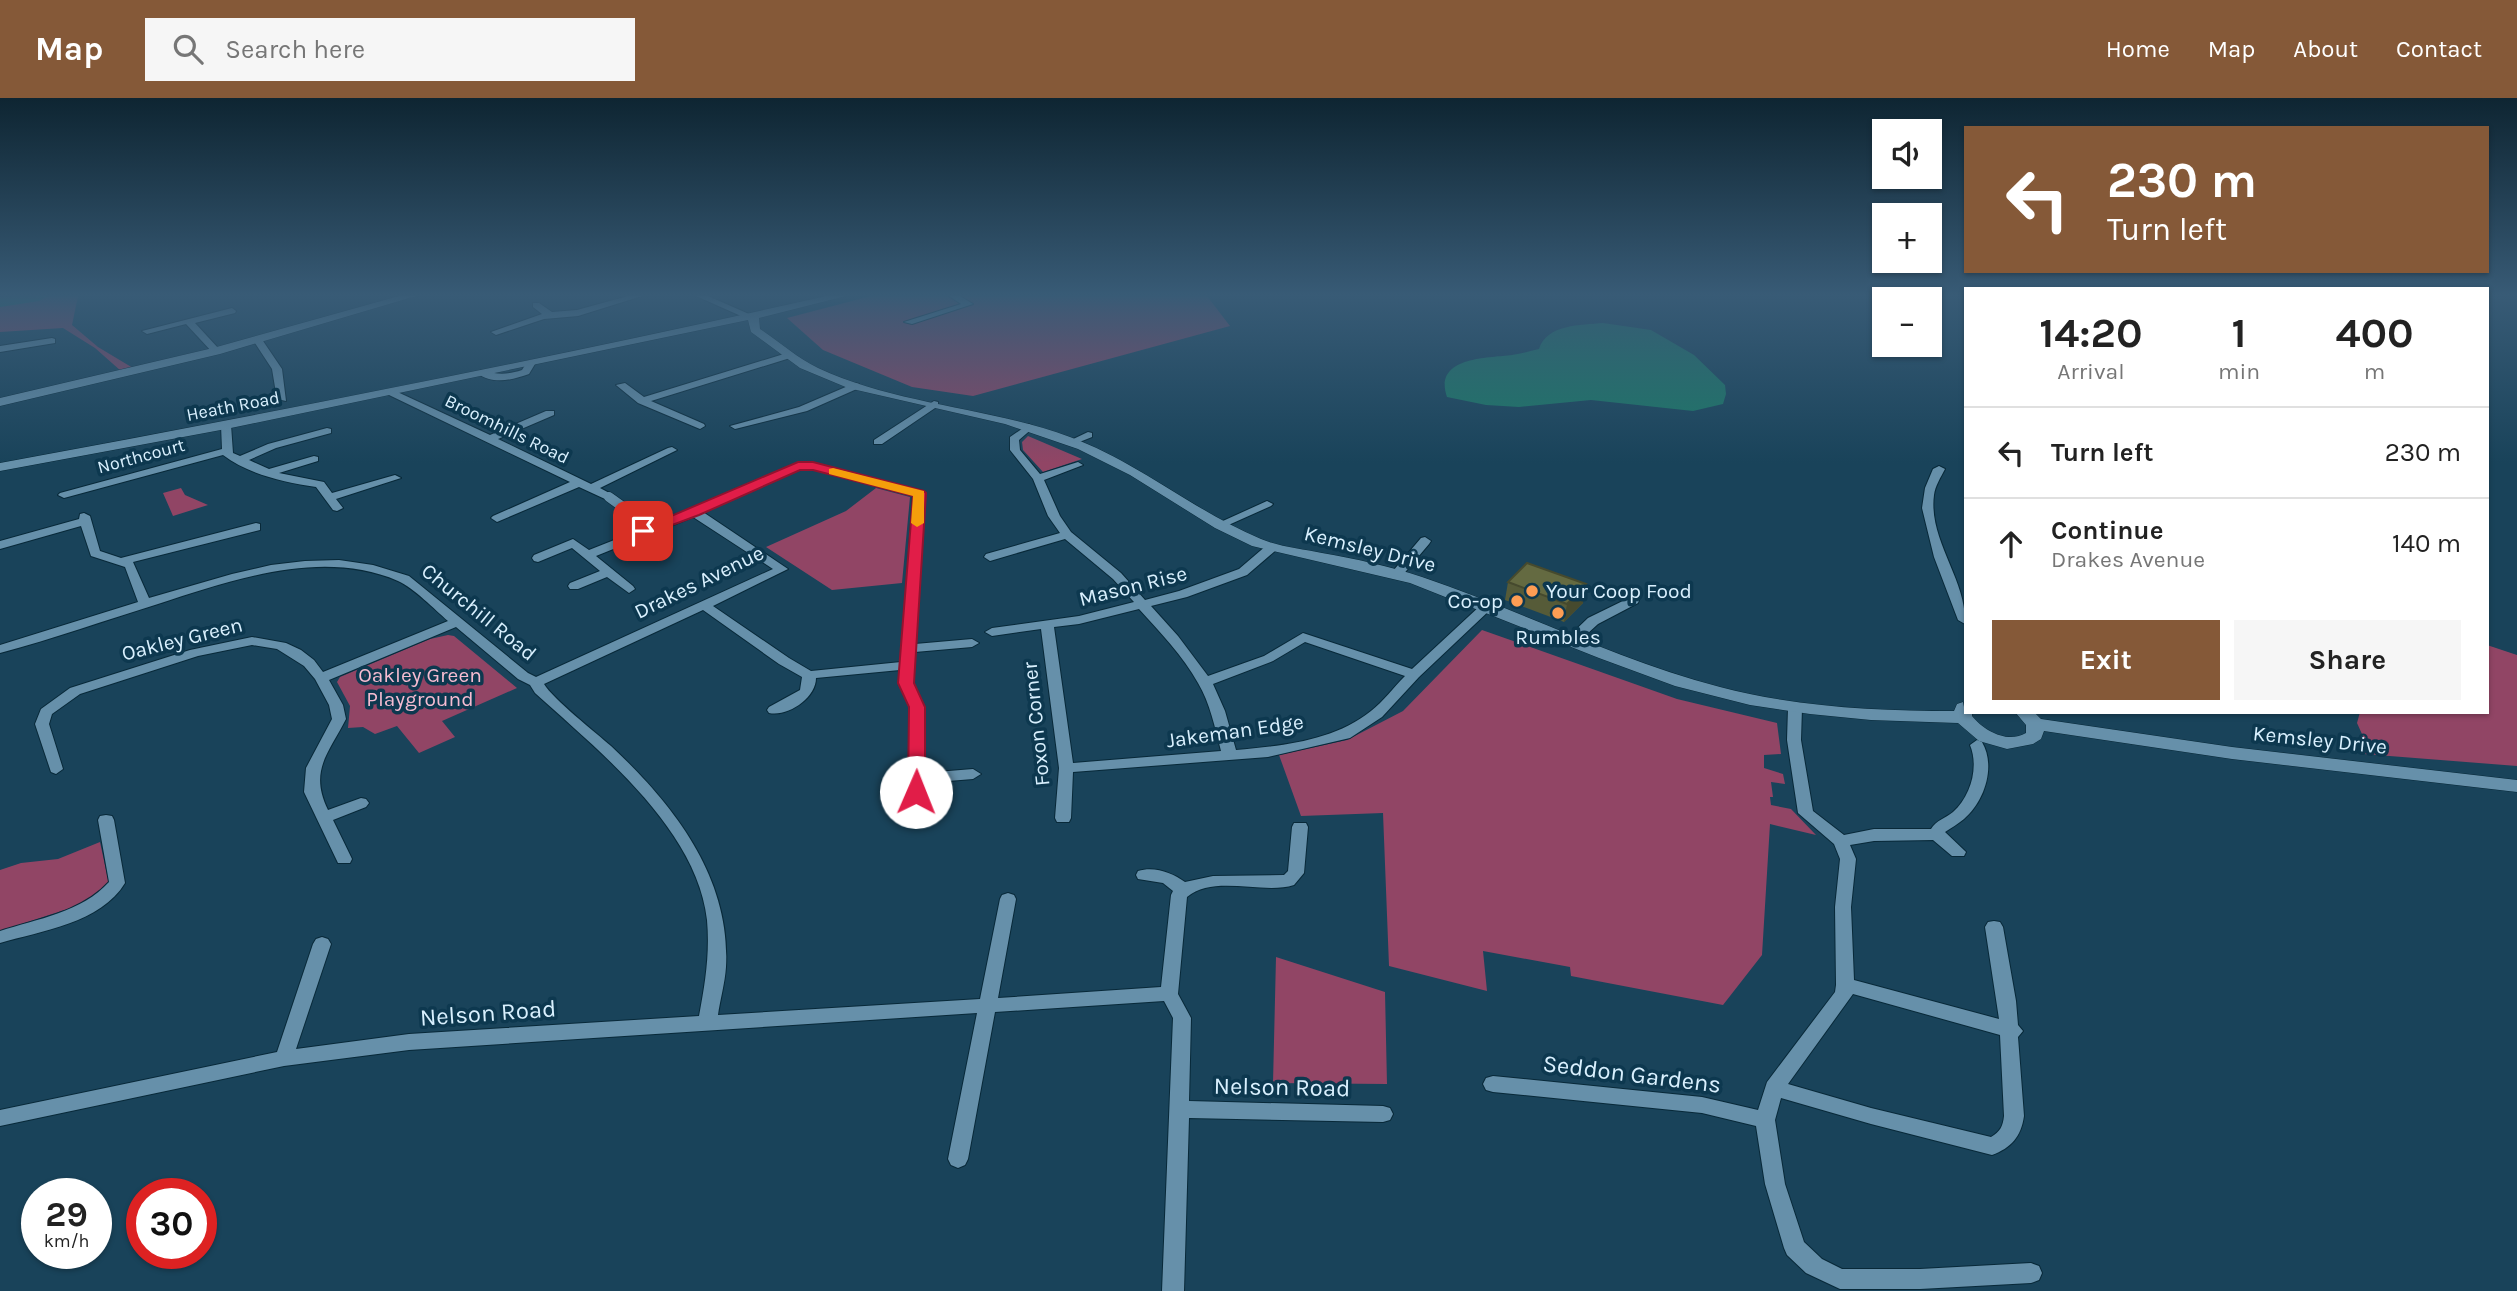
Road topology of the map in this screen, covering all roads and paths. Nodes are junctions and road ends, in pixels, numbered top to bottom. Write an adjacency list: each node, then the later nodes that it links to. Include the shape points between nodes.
1 (213, 352): 11 (street)
2 (266, 352): 9 (street, via 277,369)
3 (588, 352): 8 (street, Heath Road)
4 (782, 352): 5 (street, Kemsley Drive)
5 (787, 356): 7 (street, Kemsley Drive); 10 (street)
6 (621, 385): 10 (street)
7 (855, 386): 12 (street, Kemsley Drive); 16 (street, via 803,409)
8 (391, 392): 14 (street, Heath Road); 20 (street, Broomhills Road)
9 (282, 399)
10 (642, 401): 15 (street)
11 (0, 402)
12 (934, 404): 17 (street, Kemsley Drive); 21 (street)
13 (550, 413): 20 (street)
14 (226, 425): 24 (street); 28 (street, Heath Road)
15 (700, 426)
16 (735, 426)
17 (1029, 426): 22 (street, Kemsley Drive); 32 (street, via 1014,439 1014,450)
18 (327, 431): 26 (street)
19 (1088, 435): 22 (street)
20 (488, 440): 33 (street, Broomhills Road)
21 (878, 442)
22 (1072, 442): 41 (street, Kemsley Drive, via 1138,473)
23 (672, 450): 34 (street)
24 (227, 451): 26 (street); 35 (street, Northcourt)
25 (314, 459): 30 (street)
26 (237, 461): 30 (street)
27 (1078, 465): 32 (street)
28 (0, 467)
29 (1940, 469): 61 (street, via 1928,492 1928,510)
30 (266, 473): 31 (street, via 320,484 333,502)
31 (395, 478)
32 (1038, 478): 44 (street)
33 (578, 482): 34 (street, Broomhills Road); 40 (street)
34 (592, 488): 36 (street, Broomhills Road)
35 (64, 493)
36 (609, 497): 38 (street)
37 (1267, 504): 41 (street)
38 (623, 507): 43 (street)
39 (694, 512): 43 (street); 59 (street, Drakes Avenue, via 782,569); 68 (street, via 798,466 919,493)
40 (497, 517)
41 (1220, 525): 47 (street, Kemsley Drive)
42 (256, 527): 51 (street)
43 (643, 531): 48 (street)
44 (1067, 535): 49 (street); 58 (street, via 1117,576)
45 (1425, 541): 53 (street)
46 (0, 545): 51 (street, via 84,519 95,553)
47 (1271, 548): 53 (street, Kemsley Drive); 58 (street, Mason Rise, via 1243,572 1222,582)
48 (588, 555): 50 (street, via 573,543); 52 (street)
49 (990, 557)
50 (538, 558)
51 (123, 561): 57 (street, via 130,565)
52 (608, 572): 54 (street); 55 (street)
53 (1396, 574): 60 (street, Kemsley Drive)
54 (574, 586)
55 (629, 589)
56 (1633, 600): 65 (street, via 1593,621)
57 (145, 603): 62 (street, Churchill Road, via 267,569 352,565 405,579); 67 (street, Churchill Road)
58 (1143, 605): 63 (street, Mason Rise); 73 (street)
59 (705, 606): 70 (street); 72 (street, Drakes Avenue)
60 (1486, 608): 65 (street, Kemsley Drive); 69 (street, Jakeman Edge)
61 (1964, 617)
62 (457, 622): 71 (street); 72 (street, Churchill Road)
63 (1047, 625): 64 (street, Mason Rise); 81 (street, Foxon Corner)
64 (992, 632)
65 (1571, 641): 74 (street, Kemsley Drive, via 1664,676)
66 (972, 643): 68 (street)
67 (0, 649)
68 (907, 657): 70 (street); 83 (street, via 906,683 917,707 917,785)
69 (1414, 674): 73 (street, via 1303,637 1270,659); 80 (street, Jakeman Edge, via 1377,714 1345,735)
70 (809, 675): 75 (street, via 807,693)
71 (321, 678): 82 (street, Oakley Green, via 296,653 251,641 195,653 75,691 46,712 42,724); 86 (street, Oakley Green, via 339,719 313,768 313,792)
72 (536, 682): 103 (street, Churchill Road, via 635,775 684,836 711,895 720,944 717,991)
73 (1205, 682): 80 (street, via 1219,711)
74 (1795, 708): 76 (street, Kemsley Drive, via 1846,713); 91 (street, via 1794,740 1807,813)
75 (774, 710)
76 (1964, 711)
77 (1966, 714): 78 (street, via 1979,733 2007,742 2031,738 2036,730)
78 (2030, 718): 84 (street, Kemsley Drive, via 2232,753)
79 (1977, 745): 90 (street, via 1981,766 1972,799)
80 (1230, 756): 81 (street, Jakeman Edge)
81 (1066, 768): 87 (street, Foxon Corner)
82 (56, 769)
83 (973, 774)
84 (2517, 786)
85 (361, 803): 86 (street)
86 (324, 818): 93 (street)
87 (1063, 818)
88 (106, 820): 98 (street, via 117,883 109,895 88,907)
89 (1300, 827): 95 (street, via 1296,873 1288,881 1200,882)
90 (1937, 834): 91 (street, via 1874,835); 92 (street)
91 (1841, 841): 100 (street, via 1848,859 1843,907)
92 (1958, 852)
93 (344, 859)
94 (1144, 875): 95 (street, via 1167,878)
95 (1182, 889): 101 (street)
96 (1008, 899): 102 (street)
97 (1994, 927): 104 (street)
98 (0, 937)
99 (322, 944): 105 (street)
100 (1845, 985): 104 (street); 107 (street, via 1844,994)
101 (1169, 994): 102 (street, Nelson Road); 108 (street, via 1182,1018)
102 (986, 1005): 103 (street, Nelson Road); 112 (street)
103 (708, 1023): 105 (street, Nelson Road, via 410,1042)
104 (2011, 1030): 107 (street, via 2013,1128 1992,1146)
105 (284, 1058): 110 (street, Nelson Road)
106 (1493, 1084): 111 (street, Seddon Gardens, via 1702,1105)
107 (1774, 1088): 111 (street)
108 (1180, 1109): 109 (street, Nelson Road); 114 (street)
109 (1383, 1114)
110 (0, 1118)
111 (1765, 1120): 113 (street, via 1775,1184 1795,1248 1814,1266 1840,1279)
112 (958, 1159)
113 (2031, 1273)
114 (1173, 1291)

